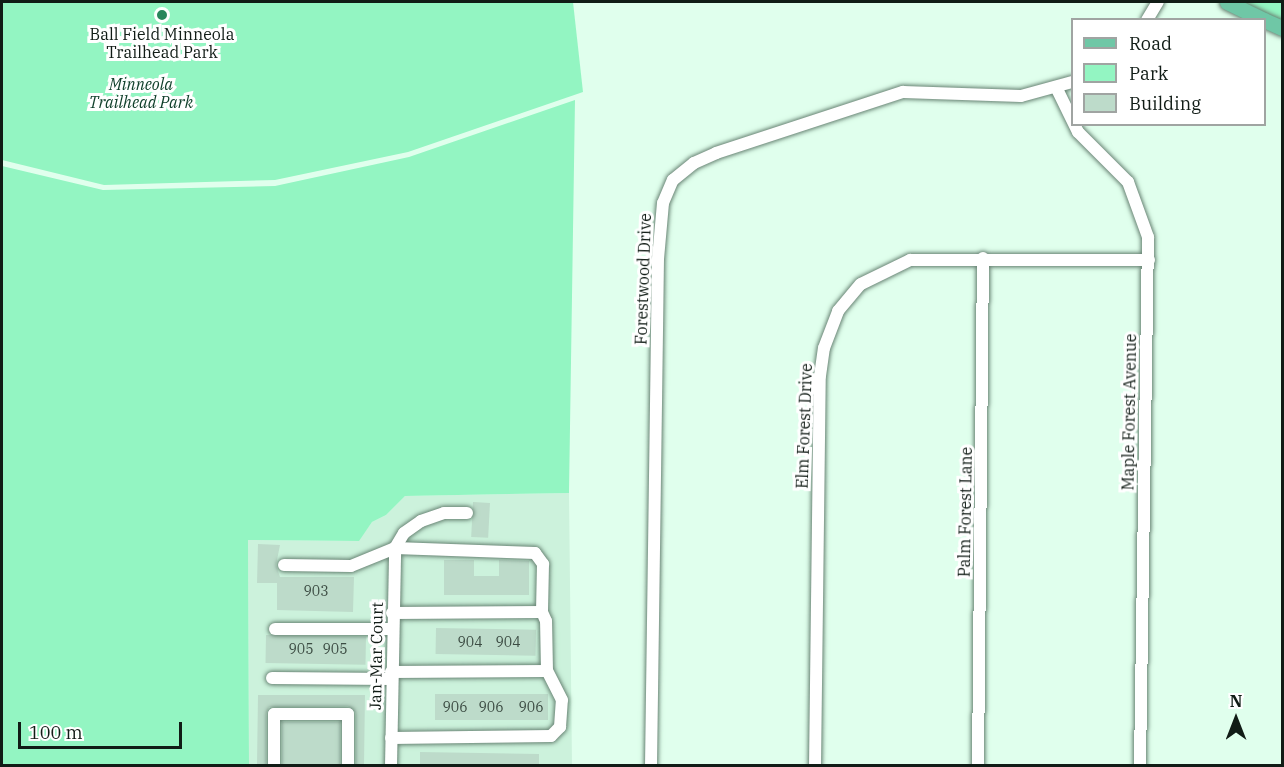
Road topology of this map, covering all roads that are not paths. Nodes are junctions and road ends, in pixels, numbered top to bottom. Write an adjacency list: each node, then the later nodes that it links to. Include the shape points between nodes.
1 (1158, 2): 3 (street)
2 (1227, 2): 4 (main road)
3 (1149, 18)
4 (1260, 18)
5 (1266, 21): 6 (main road)
6 (1282, 28)
7 (1071, 82): 8 (street, Forestwood Drive)
8 (1057, 89): 9 (street, Maple Forest Avenue); 27 (street, Forestwood Drive, via 1021,96 903,92 716,153 694,163 673,180 663,203 658,259)
9 (1071, 118)
10 (1075, 126): 12 (street, Maple Forest Avenue, via 1128,182 1145,223)
11 (983, 258): 12 (street, Elm Forest Drive); 28 (street, Elm Forest Drive, via 927,257 893,265 861,284 838,311 830,328 820,376); 29 (street, Palm Forest Lane)
12 (1149, 260): 30 (street, Maple Forest Avenue)
13 (467, 513): 14 (street, via 444,513 422,521 404,533)
14 (395, 548): 15 (street, via 351,566); 16 (street, via 535,554 543,564); 17 (street, Jan-Mar Court)
15 (284, 566)
16 (542, 612): 17 (street); 20 (street, via 546,621)
17 (392, 613): 18 (street, Jan-Mar Court)
18 (392, 628): 19 (street); 21 (street, Jan-Mar Court)
19 (275, 629)
20 (548, 671): 21 (street); 23 (street, via 562,700 560,727 550,736)
21 (391, 675): 22 (street); 23 (street, Jan-Mar Court)
22 (272, 678)
23 (391, 738): 26 (street, Jan-Mar Court)
24 (274, 765): 25 (street, via 274,714 348,714)
25 (348, 765)
26 (391, 765)
27 (651, 765)
28 (815, 765)
29 (978, 765)
30 (1140, 765)

